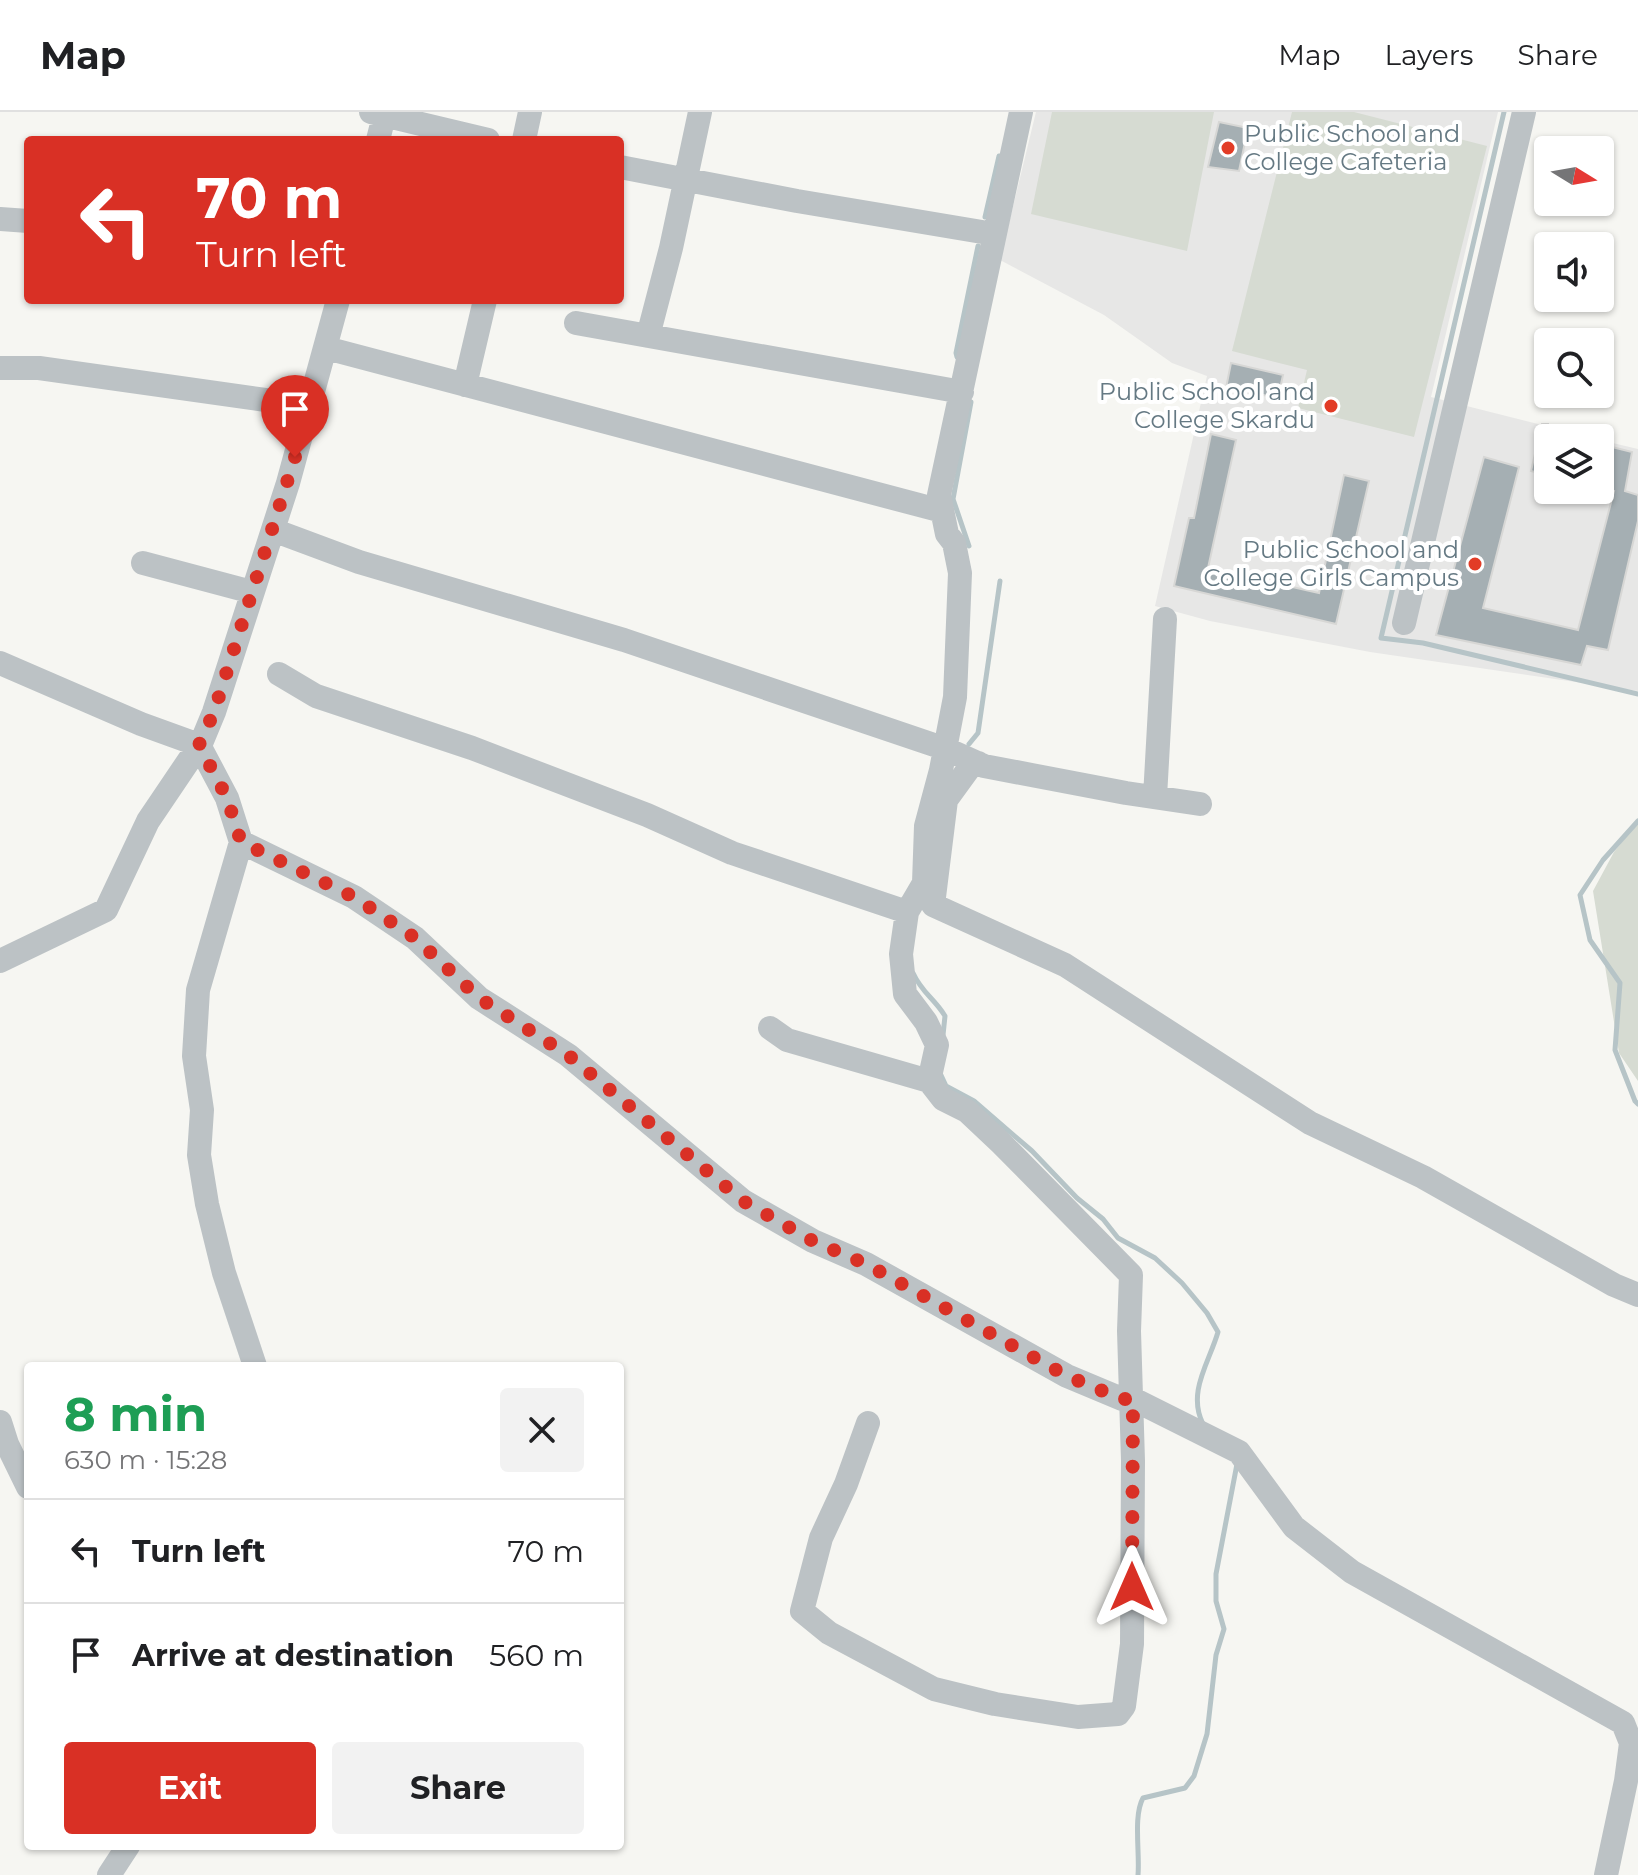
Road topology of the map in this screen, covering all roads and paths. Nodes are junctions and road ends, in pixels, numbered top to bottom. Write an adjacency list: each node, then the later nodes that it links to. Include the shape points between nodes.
1 (530, 112): 7 (street)
2 (700, 112): 9 (street)
3 (1021, 112): 12 (street)
4 (1524, 112): 27 (street)
5 (379, 120): 6 (street)
6 (466, 136)
7 (525, 136)
8 (624, 168): 9 (street)
9 (684, 180): 12 (street); 16 (street)
10 (0, 219): 11 (street)
11 (24, 221)
12 (994, 234): 20 (street)
13 (337, 304): 17 (street)
14 (484, 304): 19 (street)
15 (576, 323): 16 (street)
16 (648, 336): 20 (street)
17 (326, 348): 19 (street); 21 (street)
18 (0, 368): 21 (street, via 39,368)
19 (465, 385): 22 (street)
20 (962, 392): 22 (street, via 941,482)
21 (309, 406): 23 (street)
22 (942, 511): 31 (street, via 960,573 955,697)
23 (273, 530): 25 (street); 31 (street, via 359,562 624,640)
24 (143, 563): 25 (street)
25 (252, 592): 30 (street)
26 (1165, 619): 33 (street)
27 (1404, 623)
28 (0, 663): 30 (street)
29 (279, 674): 36 (street, via 316,696 472,748 732,853)
30 (199, 745): 35 (street, via 227,798); 37 (street, via 148,821 106,910)
31 (946, 749): 32 (street); 36 (street, via 926,826 924,883)
32 (978, 763): 33 (street); 40 (street, via 946,800 933,905 1065,965 1310,1123 1423,1177)
33 (1155, 797): 34 (street)
34 (1200, 804)
35 (241, 842): 41 (street, via 198,990 194,1056 207,1204); 42 (street, via 354,897 415,938 479,998 568,1055 743,1201 1067,1376)
36 (907, 912): 39 (street, via 901,954 905,994 937,1045)
37 (0, 961)
38 (770, 1028): 39 (street, via 787,1040)
39 (929, 1081): 42 (street, via 943,1099 967,1111 1002,1144 1131,1275)
40 (1638, 1295)
41 (254, 1362)
42 (1133, 1399): 44 (street, via 1132,1644 1124,1706 1118,1714 1078,1717 934,1689 829,1633 802,1611 821,1538); 48 (street, via 1239,1452 1294,1527 1352,1572 1623,1723 1631,1743)
43 (0, 1422): 45 (street)
44 (868, 1423)
45 (24, 1479)
46 (125, 1850): 47 (street)
47 (109, 1875)
48 (1606, 1875)

